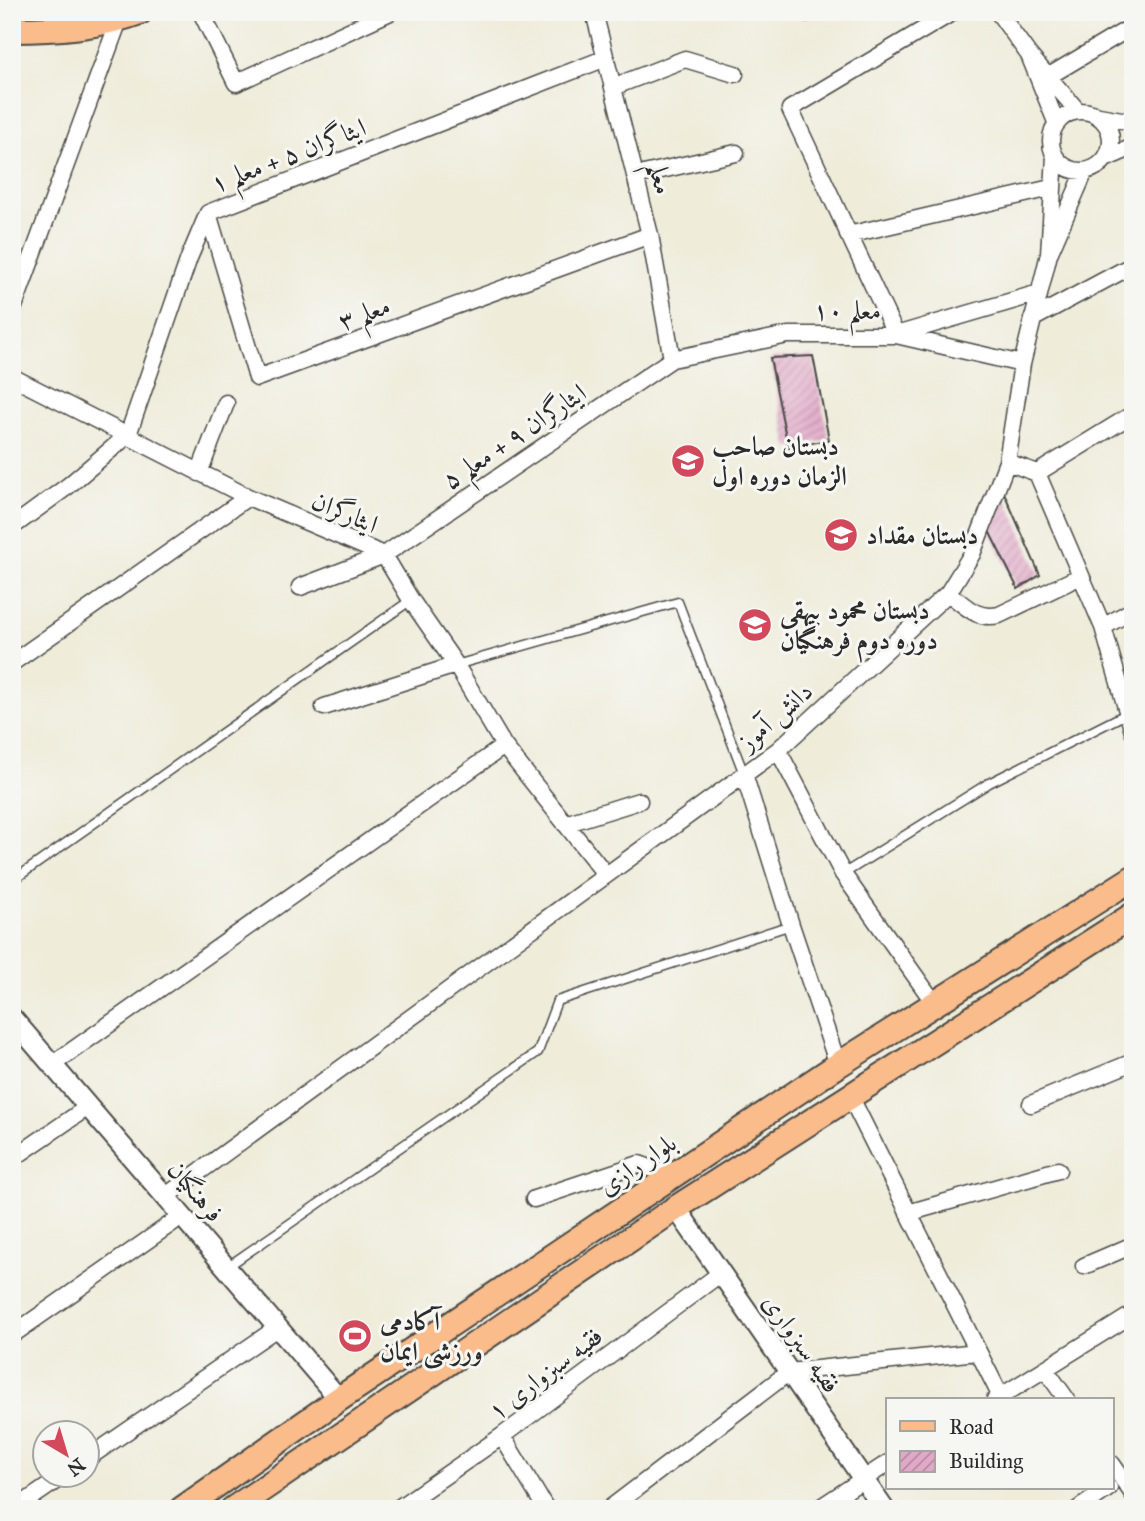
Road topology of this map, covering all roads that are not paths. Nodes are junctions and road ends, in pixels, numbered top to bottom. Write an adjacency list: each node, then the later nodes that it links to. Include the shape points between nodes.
1 (201, 12): 2 (street, via 236,83)
2 (390, 12)
3 (594, 12): 10 (street, معلم)
4 (953, 12): 27 (street, via 790,109)
5 (998, 12): 9 (street)
6 (129, 16): 8 (main road, via 48,30); 31 (street)
7 (1133, 26): 12 (street)
8 (12, 30)
9 (1030, 55): 12 (street); 16 (street)
10 (606, 58): 13 (street, معلم); 25 (street, ایثاگران ۵ + معلم ۱)
11 (735, 74): 13 (street, via 685,59)
12 (1049, 76): 14 (street)
13 (613, 88): 23 (street, معلم)
14 (1077, 110): 15 (street); 16 (street)
15 (1099, 116): 17 (street); 21 (street, via 1112,141)
16 (1056, 122): 20 (street, via 1050,139)
17 (1133, 122)
18 (1133, 146): 21 (street)
19 (736, 153): 23 (street)
20 (1055, 156): 22 (street, via 1068,168); 24 (street)
21 (1105, 159): 22 (street)
22 (1085, 171): 28 (street)
23 (635, 176): 26 (street, معلم)
24 (1051, 188): 27 (street); 28 (street)
25 (208, 213): 26 (street, معلم ۳, via 257,378); 39 (street, ایثاگران ۵ + معلم ۱)
26 (650, 235): 34 (street, معلم)
27 (848, 235): 33 (street)
28 (1049, 254): 30 (street, دانش آموز)
29 (1133, 265): 32 (street)
30 (1039, 293): 32 (street, دانش آموز); 33 (street)
31 (12, 312)
32 (1032, 319): 35 (street, دانش آموز)
33 (896, 335): 34 (street, معلم ۱۰, via 788,335); 35 (street, معلم ۱۰)
34 (672, 359): 45 (street, ایثارگران ۹ + معلم ۵)
35 (1022, 364): 40 (street, دانش آموز)
36 (12, 377): 39 (street, ایثارگران)
37 (226, 403): 41 (street)
38 (1133, 414): 42 (street)
39 (128, 435): 41 (street, ایثارگران); 44 (street)
40 (1007, 462): 42 (street); 48 (street, دانش آموز, via 972,554)
41 (199, 473): 43 (street, ایثارگران)
42 (1037, 473): 46 (street)
43 (248, 497): 45 (street, ایثارگران); 52 (street)
44 (12, 527)
45 (384, 555): 47 (street, ایثارگران ۹ + معلم ۵); 49 (street, ایثارگران)
46 (1081, 576): 48 (street, via 985,618); 51 (street)
47 (300, 587)
48 (948, 593): 58 (street, دانش آموز)
49 (411, 600): 53 (street, ایثارگران); 65 (lane)
50 (1133, 610): 51 (street)
51 (1103, 627): 55 (street)
52 (12, 663)
53 (456, 665): 54 (street); 57 (street, ایثارگران); 59 (lane, via 678,602)
54 (324, 707)
55 (1126, 714): 56 (street); 62 (lane, via 989,783)
56 (1133, 732)
57 (504, 746): 61 (street, ایثارگران); 73 (street)
58 (778, 750): 59 (street, دانش آموز); 62 (street)
59 (744, 774): 63 (street, دانش آموز); 67 (street)
60 (639, 801): 61 (street)
61 (565, 824): 63 (street, ایثارگران)
62 (843, 874): 70 (street)
63 (606, 875): 81 (street, دانش آموز)
64 (1133, 878): 68 (main road, بلوار رازی)
65 (12, 881)
66 (1133, 915): 69 (main road)
67 (791, 925): 74 (street); 88 (lane, via 557,1002 538,1052)
68 (1056, 927): 69 (main road); 70 (main road, بلوار رازی)
69 (1073, 954): 75 (main road)
70 (934, 1004): 74 (main road, بلوار رازی)
71 (12, 1018): 73 (street, فرهنگیان)
72 (1133, 1062): 76 (street)
73 (53, 1064): 77 (street, فرهنگیان)
74 (838, 1065): 80 (main road, بلوار رازی)
75 (850, 1096): 83 (main road); 84 (street)
76 (1031, 1104)
77 (88, 1107): 78 (street); 81 (street, فرهنگیان)
78 (12, 1159)
79 (1058, 1170): 84 (street)
80 (673, 1176): 82 (street, via 639,1164); 99 (main road, بلوار رازی)
81 (166, 1196): 85 (street, فرهنگیان)
82 (534, 1199)
83 (676, 1208): 89 (street, فقیه سبزواری); 111 (main road)
84 (908, 1213): 93 (street)
85 (182, 1216): 88 (street, فرهنگیان); 92 (street)
86 (1133, 1245): 87 (street)
87 (1084, 1266)
88 (227, 1268): 91 (street, فرهنگیان)
89 (721, 1273): 95 (street, فقیه سبزواری); 100 (street, فقیه سبزواری ۱)
90 (1133, 1314): 94 (street)
91 (277, 1328): 99 (street, فرهنگیان); 101 (street)
92 (12, 1335)
93 (977, 1352): 95 (street); 96 (street)
94 (1045, 1369): 97 (street); 98 (street)
95 (789, 1372): 103 (street, فقیه سبزواری); 113 (street)
96 (998, 1398)
97 (1000, 1398)
98 (1066, 1398)
99 (339, 1399): 110 (main road, بلوار رازی)
100 (502, 1436): 108 (street); 112 (street, فقیه سبزواری ۱)
101 (102, 1448)
102 (886, 1464): 103 (street)
103 (862, 1478): 114 (street); 115 (street, فقیه سبزواری)
104 (1119, 1481): 107 (street)
105 (42, 1490): 109 (street)
106 (1106, 1490): 116 (street)
107 (1133, 1494)
108 (540, 1507)
109 (15, 1509)
110 (182, 1509)
111 (233, 1509)
112 (397, 1509)
113 (609, 1509)
114 (818, 1509)
115 (884, 1509)
116 (1078, 1509)

